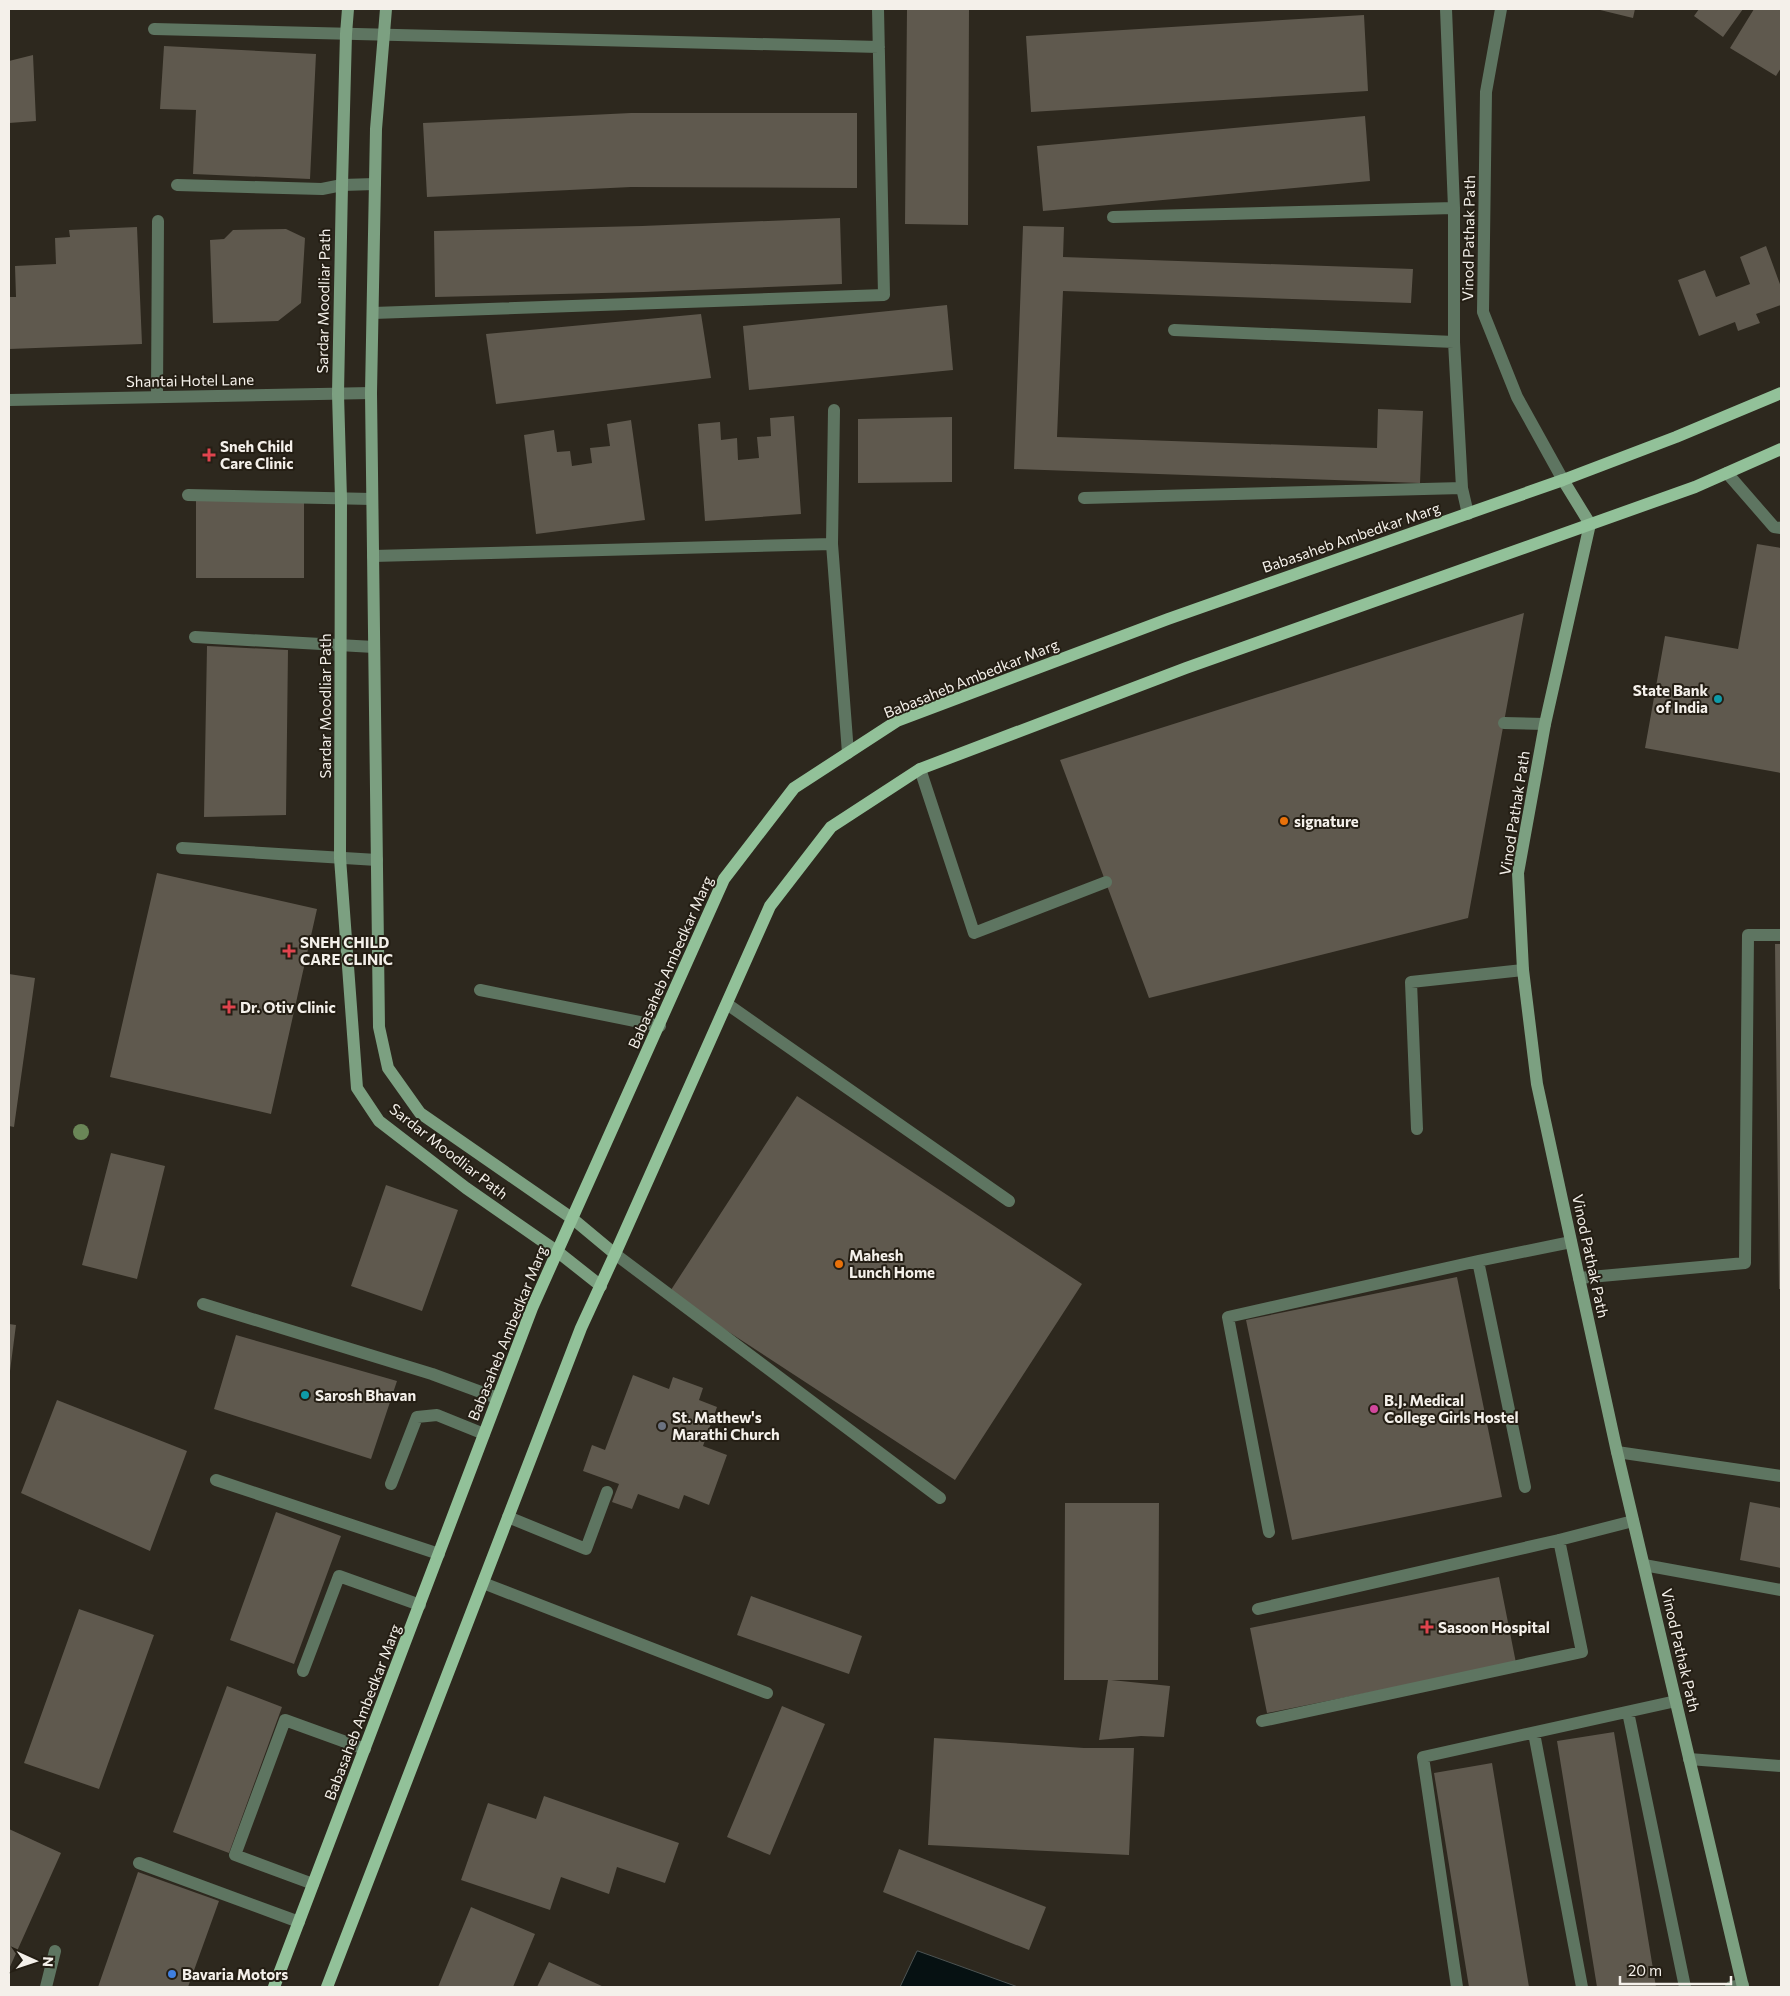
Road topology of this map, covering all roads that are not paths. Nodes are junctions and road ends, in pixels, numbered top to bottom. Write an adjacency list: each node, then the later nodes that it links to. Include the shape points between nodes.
1 (348, 9): 7 (main road, Sardar Moodliar Path)
2 (386, 9): 8 (main road, Sardar Moodliar Path)
3 (878, 9): 9 (street)
4 (1446, 9): 13 (street)
5 (1501, 9): 27 (street, Vinod Pathak Path, via 1486,92 1483,312 1517,397)
6 (154, 29): 7 (street)
7 (346, 34): 8 (street); 12 (main road, Sardar Moodliar Path)
8 (384, 35): 9 (street); 10 (main road, Sardar Moodliar Path)
9 (879, 46): 16 (street, via 884,296)
10 (375, 184): 12 (street); 16 (main road, Sardar Moodliar Path)
11 (177, 185): 12 (street, via 322,190)
12 (342, 185): 21 (main road, Sardar Moodliar Path)
13 (1454, 208): 14 (street); 18 (street)
14 (1113, 217)
15 (158, 222): 22 (street)
16 (373, 314): 19 (main road, Sardar Moodliar Path)
17 (1174, 330): 18 (street)
18 (1454, 342): 28 (street)
19 (371, 393): 21 (street, Shantai Hotel Lane); 32 (main road, Sardar Moodliar Path)
20 (1781, 393): 27 (main road, Babasaheb Ambedkar Marg)
21 (338, 394): 22 (street, Shantai Hotel Lane); 31 (main road, Sardar Moodliar Path)
22 (157, 397): 23 (street, Shantai Hotel Lane)
23 (9, 400)
24 (834, 410): 36 (street)
25 (1781, 449): 26 (main road)
26 (1727, 473): 34 (main road); 35 (street, via 1774,527)
27 (1564, 480): 33 (main road, Babasaheb Ambedkar Marg); 34 (main road)
28 (1462, 488): 30 (street); 33 (street)
29 (188, 495): 31 (street)
30 (1084, 498)
31 (341, 499): 32 (street); 39 (main road, Sardar Moodliar Path)
32 (372, 499): 37 (main road, Sardar Moodliar Path)
33 (1468, 514): 43 (main road, Babasaheb Ambedkar Marg, via 1168,618 897,721)
34 (1590, 524): 42 (main road, Vinod Pathak Path); 44 (main road, via 1186,668)
35 (1781, 528)
36 (832, 544): 37 (street); 43 (street)
37 (373, 556): 40 (main road, Sardar Moodliar Path)
38 (195, 636): 39 (street)
39 (341, 645): 40 (street); 46 (main road, Sardar Moodliar Path)
40 (374, 646): 47 (main road, Sardar Moodliar Path)
41 (1504, 723): 42 (street)
42 (1545, 724): 50 (main road, Vinod Pathak Path, via 1518,873)
43 (848, 753): 53 (main road, Babasaheb Ambedkar Marg, via 794,788 724,879)
44 (920, 769): 48 (street, via 974,933); 52 (main road, via 831,827 770,906)
45 (182, 848): 46 (street)
46 (340, 858): 47 (street); 58 (main road, Sardar Moodliar Path, via 357,1088 379,1120 466,1188)
47 (377, 860): 56 (main road, Sardar Moodliar Path, via 379,1028 388,1068 420,1113)
48 (1106, 882)
49 (1781, 935): 61 (street, via 1748,935 1745,1263)
50 (1523, 970): 54 (street, via 1411,982); 57 (main road, Vinod Pathak Path, via 1537,1084)
51 (480, 990): 53 (street)
52 (727, 1004): 55 (street); 59 (main road)
53 (660, 1026): 56 (main road, Babasaheb Ambedkar Marg)
54 (1417, 1129)
55 (1009, 1201)
56 (574, 1218): 58 (main road, Babasaheb Ambedkar Marg); 59 (main road, Sardar Moodliar Path)
57 (1571, 1242): 60 (street); 61 (main road, Vinod Pathak Path)
58 (558, 1252): 62 (main road, Sardar Moodliar Path); 64 (main road, Babasaheb Ambedkar Marg)
59 (616, 1254): 62 (main road); 72 (street)
60 (1478, 1261): 70 (street); 75 (street, via 1228,1317)
61 (1578, 1278): 66 (main road, Vinod Pathak Path)
62 (601, 1286): 73 (main road, via 581,1328)
63 (203, 1304): 64 (street, via 432,1374)
64 (497, 1398): 65 (main road, Babasaheb Ambedkar Marg)
65 (484, 1434): 69 (street, via 436,1415 417,1417); 77 (main road, Babasaheb Ambedkar Marg)
66 (1617, 1452): 67 (street); 74 (main road, Vinod Pathak Path)
67 (1781, 1476)
68 (216, 1480): 77 (street)
69 (391, 1484)
70 (1525, 1487)
71 (607, 1492): 73 (street, via 586,1549)
72 (940, 1498)
73 (508, 1517): 79 (main road)
74 (1633, 1521): 76 (street); 78 (main road, Vinod Pathak Path)
75 (1269, 1532)
76 (1559, 1540): 82 (street); 87 (street, via 1582,1652)
77 (438, 1554): 81 (main road, Babasaheb Ambedkar Marg)
78 (1644, 1565): 80 (street); 85 (main road, Vinod Pathak Path)
79 (483, 1583): 84 (street); 99 (main road)
80 (1781, 1590)
81 (420, 1605): 83 (street, via 339,1576); 89 (main road, Babasaheb Ambedkar Marg)
82 (1258, 1609)
83 (303, 1671)
84 (767, 1693)
85 (1676, 1701): 86 (street); 90 (main road, Vinod Pathak Path)
86 (1628, 1712): 88 (street); 102 (street)
87 (1262, 1721)
88 (1534, 1733): 100 (street, via 1423,1757); 101 (street)
89 (365, 1749): 93 (main road, Babasaheb Ambedkar Marg); 93 (street, via 285,1720 235,1855)
90 (1689, 1759): 91 (street); 96 (main road, Vinod Pathak Path)
91 (1781, 1766)
92 (139, 1864): 94 (street)
93 (313, 1884): 94 (main road, Babasaheb Ambedkar Marg)
94 (299, 1922): 98 (main road, Babasaheb Ambedkar Marg)
95 (54, 1951): 97 (street)
96 (1739, 1986)
97 (46, 1987)
98 (274, 1987)
99 (327, 1987)
100 (1457, 1987)
101 (1582, 1987)
102 (1685, 1987)

